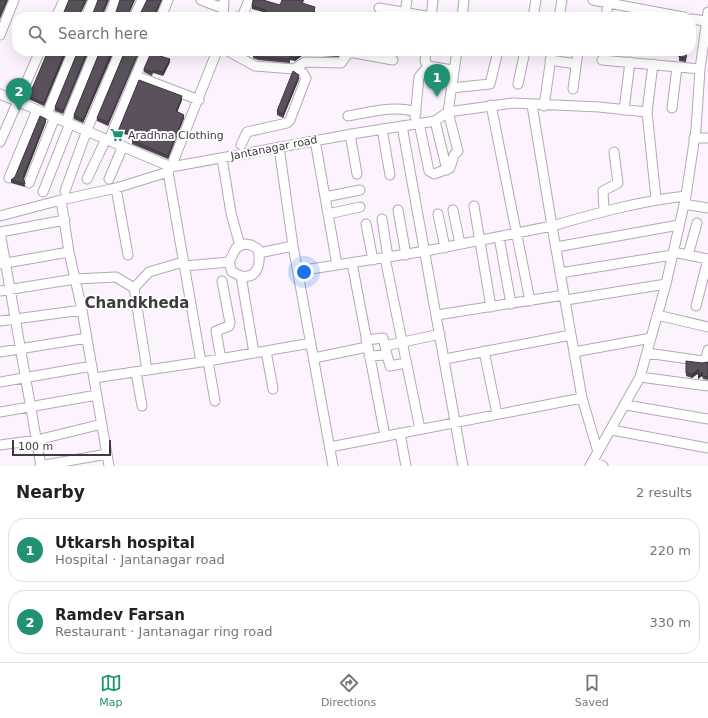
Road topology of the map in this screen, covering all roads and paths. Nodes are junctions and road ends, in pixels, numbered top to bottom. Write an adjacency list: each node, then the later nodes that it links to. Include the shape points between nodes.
1 (14, 0): 35 (street)
2 (64, 0): 18 (street)
3 (93, 0): 19 (street)
4 (115, 0): 20 (street)
5 (142, 0): 21 (street)
6 (168, 0): 22 (street)
7 (201, 0): 16 (street)
8 (249, 0): 23 (street)
9 (407, 0): 25 (street)
10 (433, 0): 26 (street)
11 (464, 0): 27 (street)
12 (536, 0): 28 (street)
13 (562, 0): 29 (street)
14 (593, 0): 15 (street)
15 (608, 3): 30 (street); 31 (street)
16 (223, 8)
17 (379, 8): 24 (street)
18 (58, 12)
19 (88, 12)
20 (110, 12)
21 (136, 12)
22 (163, 12)
23 (244, 12)
24 (400, 12)
25 (405, 12)
26 (432, 12)
27 (463, 12)
28 (534, 12)
29 (560, 12)
30 (607, 12)
31 (646, 12)
32 (708, 12): 34 (street)
33 (696, 19): 34 (street)
34 (706, 21): 60 (street)
35 (0, 35)
36 (38, 56): 69 (street)
37 (70, 56): 79 (street)
38 (93, 56): 82 (street)
39 (118, 56): 86 (street)
40 (144, 56): 62 (street)
41 (215, 56): 68 (street)
42 (237, 56): 59 (street, via 255,66)
43 (345, 56): 59 (street, via 341,63 305,62)
44 (375, 56): 52 (street)
45 (426, 56): 57 (street)
46 (456, 56): 61 (street)
47 (497, 56): 65 (street, via 490,84)
48 (524, 56): 63 (street)
49 (551, 56): 72 (street)
50 (554, 56): 55 (street)
51 (577, 56): 55 (street)
52 (393, 60)
53 (602, 60): 54 (street)
54 (630, 62): 56 (street); 75 (street)
55 (576, 64): 66 (street)
56 (653, 64): 58 (street); 78 (street)
57 (428, 66): 61 (street); 76 (street, via 419,76)
58 (676, 67): 60 (street); 73 (street)
59 (294, 69): 93 (street, via 303,73 306,78 290,120 284,125 248,132)
60 (700, 69): 64 (street)
61 (453, 70): 65 (street)
62 (136, 76): 68 (street); 90 (street)
63 (518, 84)
64 (703, 86): 88 (street)
65 (452, 88): 77 (street)
66 (573, 89)
67 (0, 94): 69 (street)
68 (199, 100): 98 (street)
69 (17, 101): 74 (street); 92 (street)
70 (532, 105): 71 (street, via 513,103); 72 (street); 128 (street)
71 (491, 106): 77 (street); 129 (street)
72 (544, 106): 75 (street)
73 (672, 108)
74 (37, 110): 79 (street); 102 (street)
75 (624, 110): 78 (street)
76 (416, 112): 80 (street, via 395,108); 83 (street)
77 (448, 112): 81 (street, Jantanagar road); 99 (street, via 458,152 454,155 452,167)
78 (647, 112): 112 (street)
79 (51, 115): 82 (street); 105 (street)
80 (348, 116)
81 (435, 121): 83 (street, Jantanagar road); 99 (street)
82 (68, 122): 86 (street); 109 (street)
83 (417, 123): 84 (street, Jantanagar road); 99 (street, via 429,171 434,174)
84 (402, 126): 85 (street, Jantanagar road); 138 (street)
85 (382, 129): 87 (street, Jantanagar road); 101 (street)
86 (86, 130): 90 (street); 108 (street)
87 (350, 134): 91 (street, Jantanagar road); 100 (street)
88 (694, 138): 89 (street); 113 (street)
89 (708, 138)
90 (107, 139): 94 (street); 103 (street)
91 (315, 140): 95 (street, Jantanagar road); 110 (street)
92 (0, 142)
93 (241, 145)
94 (123, 146): 98 (street); 104 (street)
95 (279, 147): 97 (street, Jantanagar road); 134 (street)
96 (614, 152): 119 (street, via 618,183 603,191)
97 (222, 158): 98 (street, Jantanagar road); 133 (street, via 231,212)
98 (170, 169): 106 (street, Jantanagar road); 150 (street)
99 (447, 170)
100 (357, 174)
101 (390, 175)
102 (9, 178)
103 (87, 179)
104 (109, 179)
105 (29, 183)
106 (116, 188): 111 (street, Jantanagar road); 142 (street)
107 (360, 190): 110 (street)
108 (65, 191)
109 (43, 192)
110 (325, 197): 120 (street)
111 (61, 200): 122 (street, Jantanagar road); 124 (street)
112 (656, 200): 113 (street); 119 (street)
113 (685, 200): 116 (street); 127 (street)
114 (474, 206): 131 (street)
115 (360, 207): 120 (street)
116 (708, 208)
117 (398, 210): 140 (street)
118 (453, 210): 132 (street)
119 (604, 210): 128 (street)
120 (328, 214): 151 (street)
121 (438, 214): 136 (street)
122 (0, 216)
123 (382, 219): 144 (street)
124 (65, 220): 137 (street); 149 (street, via 0,232)
125 (697, 223): 143 (street)
126 (366, 224): 146 (street)
127 (679, 225): 135 (street); 141 (street)
128 (552, 226): 129 (street); 135 (street)
129 (516, 234): 130 (street); 164 (street)
130 (499, 237): 131 (street); 165 (street)
131 (479, 240): 132 (street); 167 (street)
132 (460, 244): 136 (street)
133 (240, 246): 139 (street, via 251,245); 147 (street, via 232,252)
134 (293, 246): 139 (street); 152 (street)
135 (556, 247): 153 (street)
136 (445, 248): 138 (street)
137 (69, 252): 149 (street); 155 (street)
138 (426, 252): 140 (street); 169 (street)
139 (259, 253): 154 (street, via 260,262 255,274)
140 (406, 254): 144 (street)
141 (673, 254): 143 (street); 153 (street); 157 (street)
142 (128, 255)
143 (688, 255): 145 (street)
144 (387, 258): 146 (street); 178 (street)
145 (708, 259): 161 (street)
146 (373, 260): 148 (street)
147 (229, 262): 150 (street); 154 (street, via 232,272)
148 (352, 263): 151 (street); 180 (street)
149 (2, 264): 159 (street)
150 (183, 264): 158 (street, via 149,272); 193 (street)
151 (337, 265): 152 (street)
152 (298, 271): 179 (street)
153 (560, 273): 162 (street)
154 (240, 276): 188 (street)
155 (75, 279): 158 (street, via 116,277); 159 (street); 168 (street)
156 (222, 282): 191 (street, via 230,325 216,331)
157 (666, 284): 162 (street); 170 (street)
158 (134, 288): 196 (street)
159 (10, 289): 160 (street); 171 (street)
160 (0, 291)
161 (699, 295): 163 (street); 166 (street)
162 (565, 298): 164 (street); 175 (street)
163 (708, 298)
164 (530, 301): 165 (street)
165 (510, 304): 167 (street)
166 (696, 306)
167 (491, 307): 169 (street)
168 (82, 310): 171 (street); 176 (street)
169 (437, 315): 174 (street)
170 (657, 315): 173 (street); 177 (street)
171 (16, 318): 172 (street); 181 (street)
172 (0, 321)
173 (708, 327)
174 (440, 334): 178 (street); 192 (street)
175 (571, 335): 185 (street); 187 (street)
176 (87, 338): 181 (street); 195 (street)
177 (651, 338): 187 (street); 189 (street)
178 (402, 342): 182 (street); 194 (street)
179 (311, 343): 184 (street); 190 (street)
180 (368, 348): 182 (street); 182 (street, via 383,338); 190 (street); 218 (street)
181 (21, 349): 186 (street); 199 (street)
182 (386, 350): 194 (street, via 390,366)
183 (708, 350): 189 (street, via 703,361)
184 (266, 351): 188 (street); 203 (street)
185 (484, 351): 192 (street); 211 (street)
186 (0, 352)
187 (574, 352): 205 (street)
188 (254, 353): 191 (street)
189 (647, 353): 198 (street)
190 (314, 358): 221 (street)
191 (221, 359): 193 (street)
192 (445, 359): 213 (street)
193 (204, 362): 196 (street); 206 (street)
194 (406, 363): 215 (street)
195 (92, 366): 199 (street); 200 (street)
196 (147, 370): 197 (street)
197 (136, 372): 200 (street); 208 (street)
198 (640, 377): 202 (street); 207 (street)
199 (25, 378): 201 (street); 209 (street)
200 (94, 378): 204 (street)
201 (0, 382)
202 (708, 386)
203 (273, 389)
204 (98, 395): 209 (street); 214 (street)
205 (582, 398): 211 (street); 223 (street)
206 (215, 401)
207 (626, 405): 212 (street); 216 (street)
208 (142, 406)
209 (31, 407): 210 (street); 219 (street)
210 (0, 412)
211 (497, 414): 213 (street)
212 (708, 419)
213 (456, 422): 215 (street); 230 (street)
214 (102, 424): 219 (street); 224 (street)
215 (420, 429): 217 (street)
216 (612, 430): 222 (street); 223 (street)
217 (400, 433): 218 (street); 229 (street)
218 (385, 436): 221 (street)
219 (37, 440): 220 (street); 226 (street)
220 (0, 445)
221 (330, 447): 228 (street)
222 (708, 448)
223 (598, 452): 225 (street)
224 (107, 454): 226 (street); 227 (street)
225 (591, 464): 231 (street)
226 (41, 466)
227 (109, 466)
228 (333, 466)
229 (406, 466)
230 (463, 466)
231 (603, 466)

